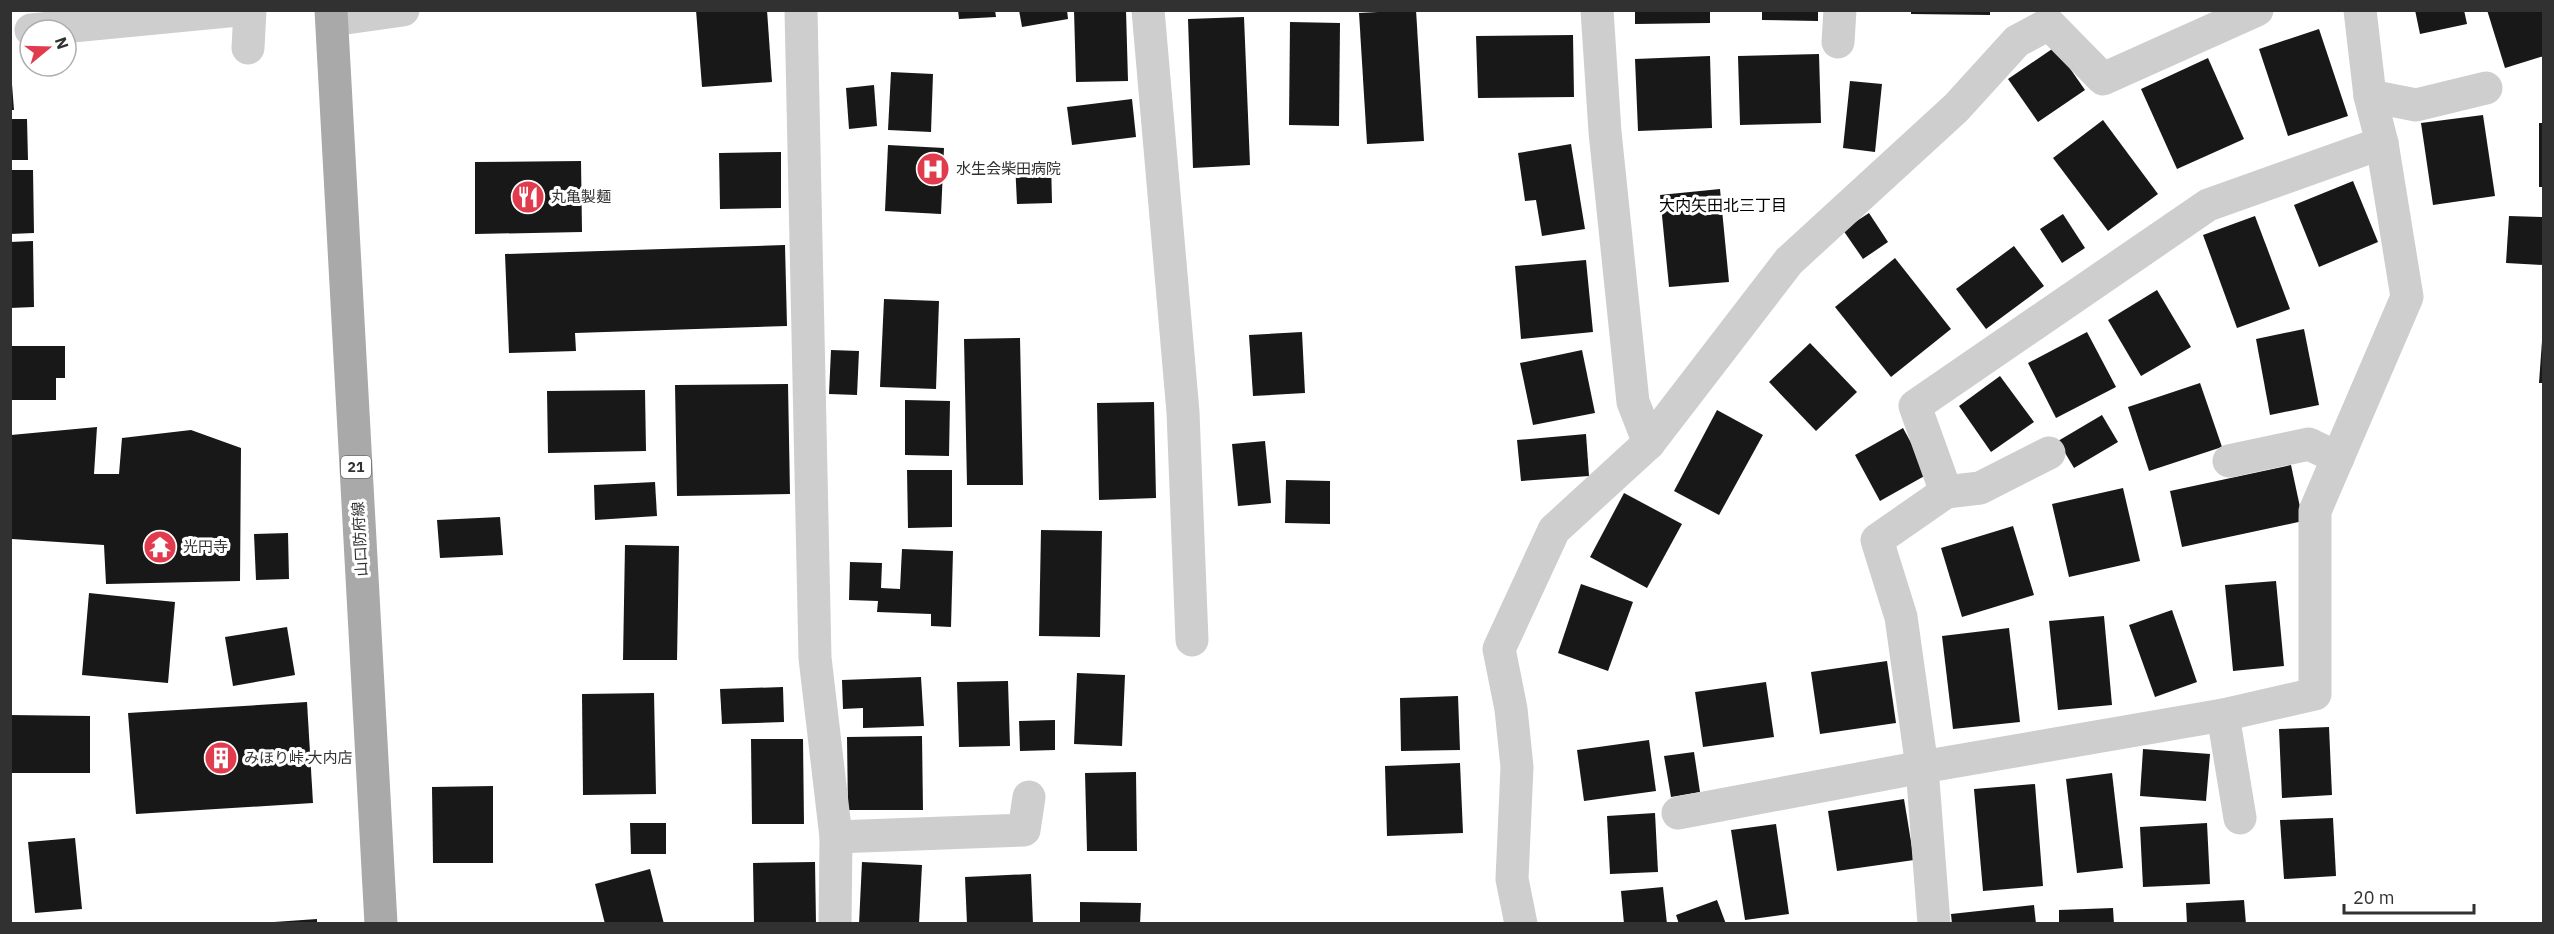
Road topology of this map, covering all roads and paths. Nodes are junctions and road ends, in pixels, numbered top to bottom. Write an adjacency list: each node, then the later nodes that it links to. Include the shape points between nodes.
1 (238, 10): 10 (street)
2 (250, 10): 11 (street)
3 (403, 10): 9 (street)
4 (801, 10): 26 (street, via 815,658)
5 (1148, 10): 20 (street, via 1183,412)
6 (1597, 10): 15 (street, via 1605,132 1633,402)
7 (2257, 10): 15 (street, via 2103,79 2049,24 2018,41 1956,108 1789,261)
8 (2360, 10): 13 (street)
9 (331, 15): 27 (main road, 山口防府線 / 21)
10 (78, 25)
11 (248, 48)
12 (2486, 88): 13 (street, via 2416,105)
13 (2370, 96): 14 (street)
14 (2382, 143): 17 (street, via 2406,297); 19 (street, via 2208,205 1915,406)
15 (1649, 443): 29 (street, via 1554,530 1499,648 1511,709 1516,767 1512,879)
16 (2049, 453): 19 (street, via 1980,488)
17 (2338, 458): 18 (street, via 2310,444); 21 (street, via 2315,511 2315,694)
18 (2229, 461)
19 (1946, 492): 22 (street, via 1877,540 1901,617)
20 (1192, 640)
21 (2223, 716): 22 (street); 25 (street)
22 (1922, 767): 24 (street); 30 (street)
23 (1029, 797): 26 (street, via 1024,830)
24 (1678, 813)
25 (2240, 818)
26 (836, 837): 28 (street)
27 (381, 924)
28 (835, 924)
29 (1521, 924)
30 (1934, 924)

